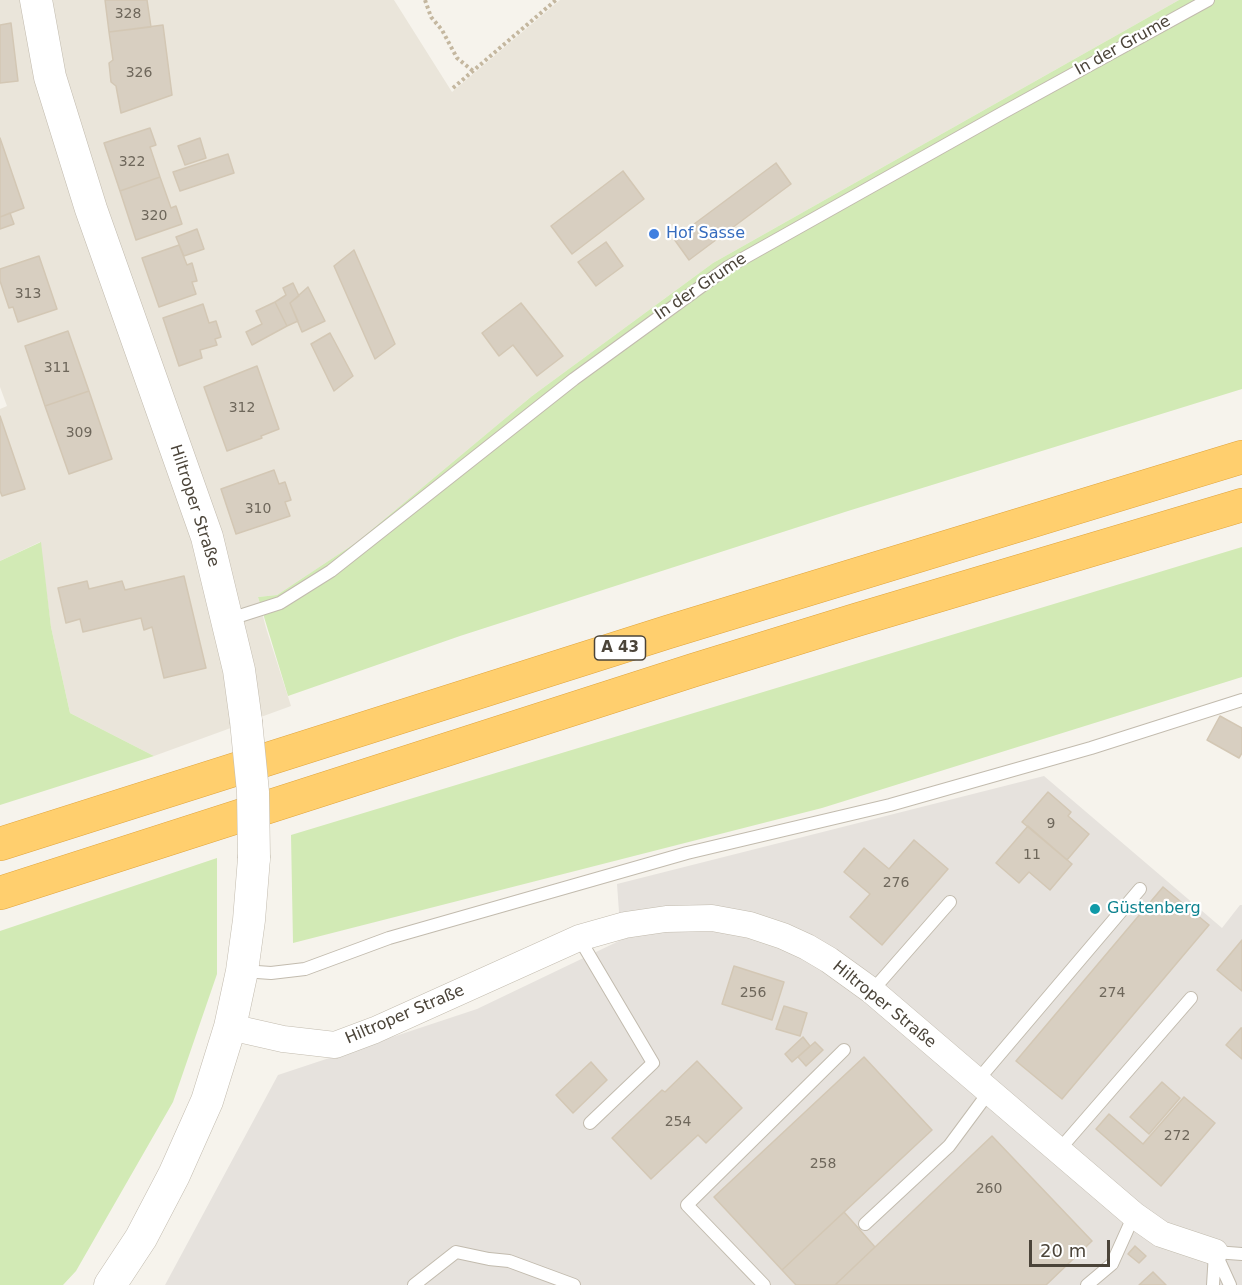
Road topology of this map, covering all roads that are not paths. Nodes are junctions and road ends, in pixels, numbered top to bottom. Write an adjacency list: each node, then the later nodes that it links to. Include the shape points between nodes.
1 (36, 0): 5 (street, Hiltroper Straße, via 52,87 207,537)
2 (1208, 0): 5 (lane, In der Grume, via 728,267 573,379 331,571 280,603)
3 (1242, 457): 7 (highway, A 43, via 646,639)
4 (1242, 505): 9 (highway, via 716,664)
5 (227, 620): 12 (street, Hiltroper Straße, bridge, via 246,721 253,792 254,858)
6 (1242, 700): 12 (lane, via 923,795 687,853 401,934 305,969)
7 (0, 844)
8 (1140, 889): 17 (lane)
9 (0, 893)
10 (950, 902): 13 (lane)
11 (579, 938): 13 (street, Hiltroper Straße, via 666,919 712,918 750,925 807,947); 15 (street, Hiltroper Straße, via 335,1045); 18 (lane, via 653,1063)
12 (242, 971): 15 (street, Hiltroper Straße)
13 (872, 992): 17 (street, Hiltroper Straße)
14 (1191, 998): 19 (lane)
15 (230, 1027): 24 (street, Hiltroper Straße, via 207,1101 174,1175)
16 (844, 1050): 27 (lane, via 687,1205)
17 (983, 1086): 19 (street, Hiltroper Straße); 21 (lane, via 949,1146)
18 (590, 1123)
19 (1059, 1150): 20 (street, Hiltroper Straße)
20 (1134, 1215): 22 (street, Hiltroper Straße, via 1161,1233); 28 (lane, via 1112,1264)
21 (865, 1224)
22 (1215, 1251): 23 (lane); 29 (lane); 30 (lane)
23 (1242, 1254)
24 (111, 1285)
25 (414, 1285): 26 (lane, via 456,1251 509,1261)
26 (574, 1285)
27 (764, 1285)
28 (1087, 1285)
29 (1213, 1285)
30 (1230, 1285)

